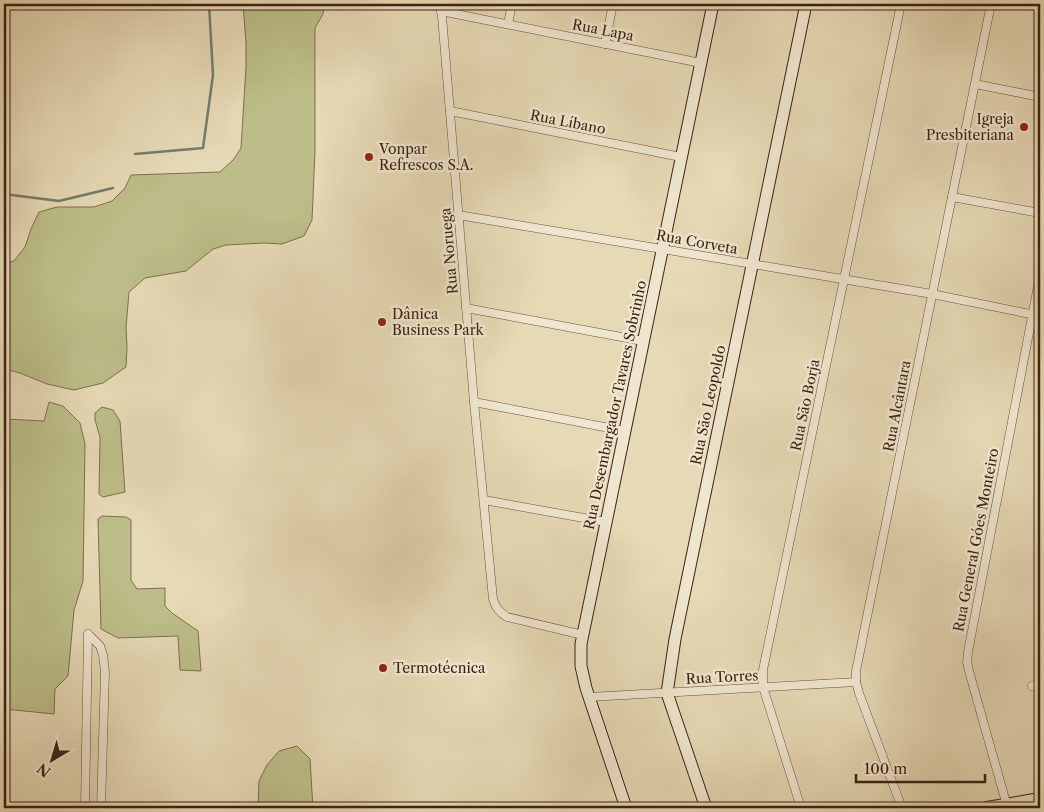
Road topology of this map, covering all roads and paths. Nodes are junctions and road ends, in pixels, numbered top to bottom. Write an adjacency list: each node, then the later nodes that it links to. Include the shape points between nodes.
1 (512, 4): 8 (street)
2 (613, 4): 9 (street)
3 (713, 4): 10 (street, Rua Desembargador Tavares Sobrinho)
4 (806, 4): 19 (street, Rua São Leopoldo)
5 (901, 4): 21 (street, Rua São Borja)
6 (991, 4): 11 (street, Rua Alcântara)
7 (441, 7): 8 (street, Rua Lapa); 13 (street, Rua Noruega)
8 (508, 24): 9 (street, Rua Lapa)
9 (605, 44): 10 (street, Rua Lapa)
10 (700, 62): 14 (street, Rua Desembargador Tavares Sobrinho)
11 (975, 84): 12 (street); 15 (street, Rua Alcântara)
12 (1040, 97)
13 (450, 111): 14 (street, Rua Líbano); 17 (street, Rua Noruega)
14 (681, 158): 18 (street, Rua Desembargador Tavares Sobrinho)
15 (952, 197): 16 (street); 22 (street, Rua Alcântara)
16 (1040, 213)
17 (458, 215): 18 (street, Rua Corveta); 23 (street, Rua Noruega)
18 (662, 249): 19 (street, Rua Corveta); 25 (street, Rua Desembargador Tavares Sobrinho)
19 (752, 264): 21 (street, Rua Corveta); 33 (street, Rua São Leopoldo)
20 (1040, 275): 24 (street, Rua General Góes Monteiro)
21 (844, 279): 22 (street, Rua Corveta); 32 (street, Rua São Borja, via 763,670)
22 (932, 294): 24 (street, Rua Corveta); 31 (street, Rua Alcântara)
23 (466, 308): 25 (street); 26 (street, Rua Noruega)
24 (1036, 315): 38 (street, Rua General Góes Monteiro, via 967,662)
25 (643, 341): 27 (street, Rua Desembargador Tavares Sobrinho)
26 (474, 402): 27 (street); 28 (street, Rua Noruega)
27 (625, 431): 29 (street, Rua Desembargador Tavares Sobrinho)
28 (484, 500): 29 (street); 30 (street, Rua Noruega, via 496,607 515,619)
29 (606, 522): 30 (street, Rua Desembargador Tavares Sobrinho)
30 (583, 635): 34 (street, Rua Desembargador Tavares Sobrinho, via 581,666)
31 (856, 682): 32 (street, Rua Torres); 44 (street, Rua Alcântara)
32 (763, 687): 33 (street, Rua Torres); 43 (street, Rua São Borja)
33 (667, 692): 34 (street, Rua Torres); 42 (street, Rua São Leopoldo)
34 (589, 697): 41 (street, Rua Desembargador Tavares Sobrinho)
35 (86, 746): 36 (street); 36 (street, via 88,634 100,646 103,655); 39 (street)
36 (102, 747): 40 (street)
37 (1040, 799): 38 (main road)
38 (1007, 807): 45 (main road)
39 (85, 808)
40 (101, 808)
41 (626, 808)
42 (706, 808)
43 (801, 808)
44 (902, 808)
45 (988, 808)

